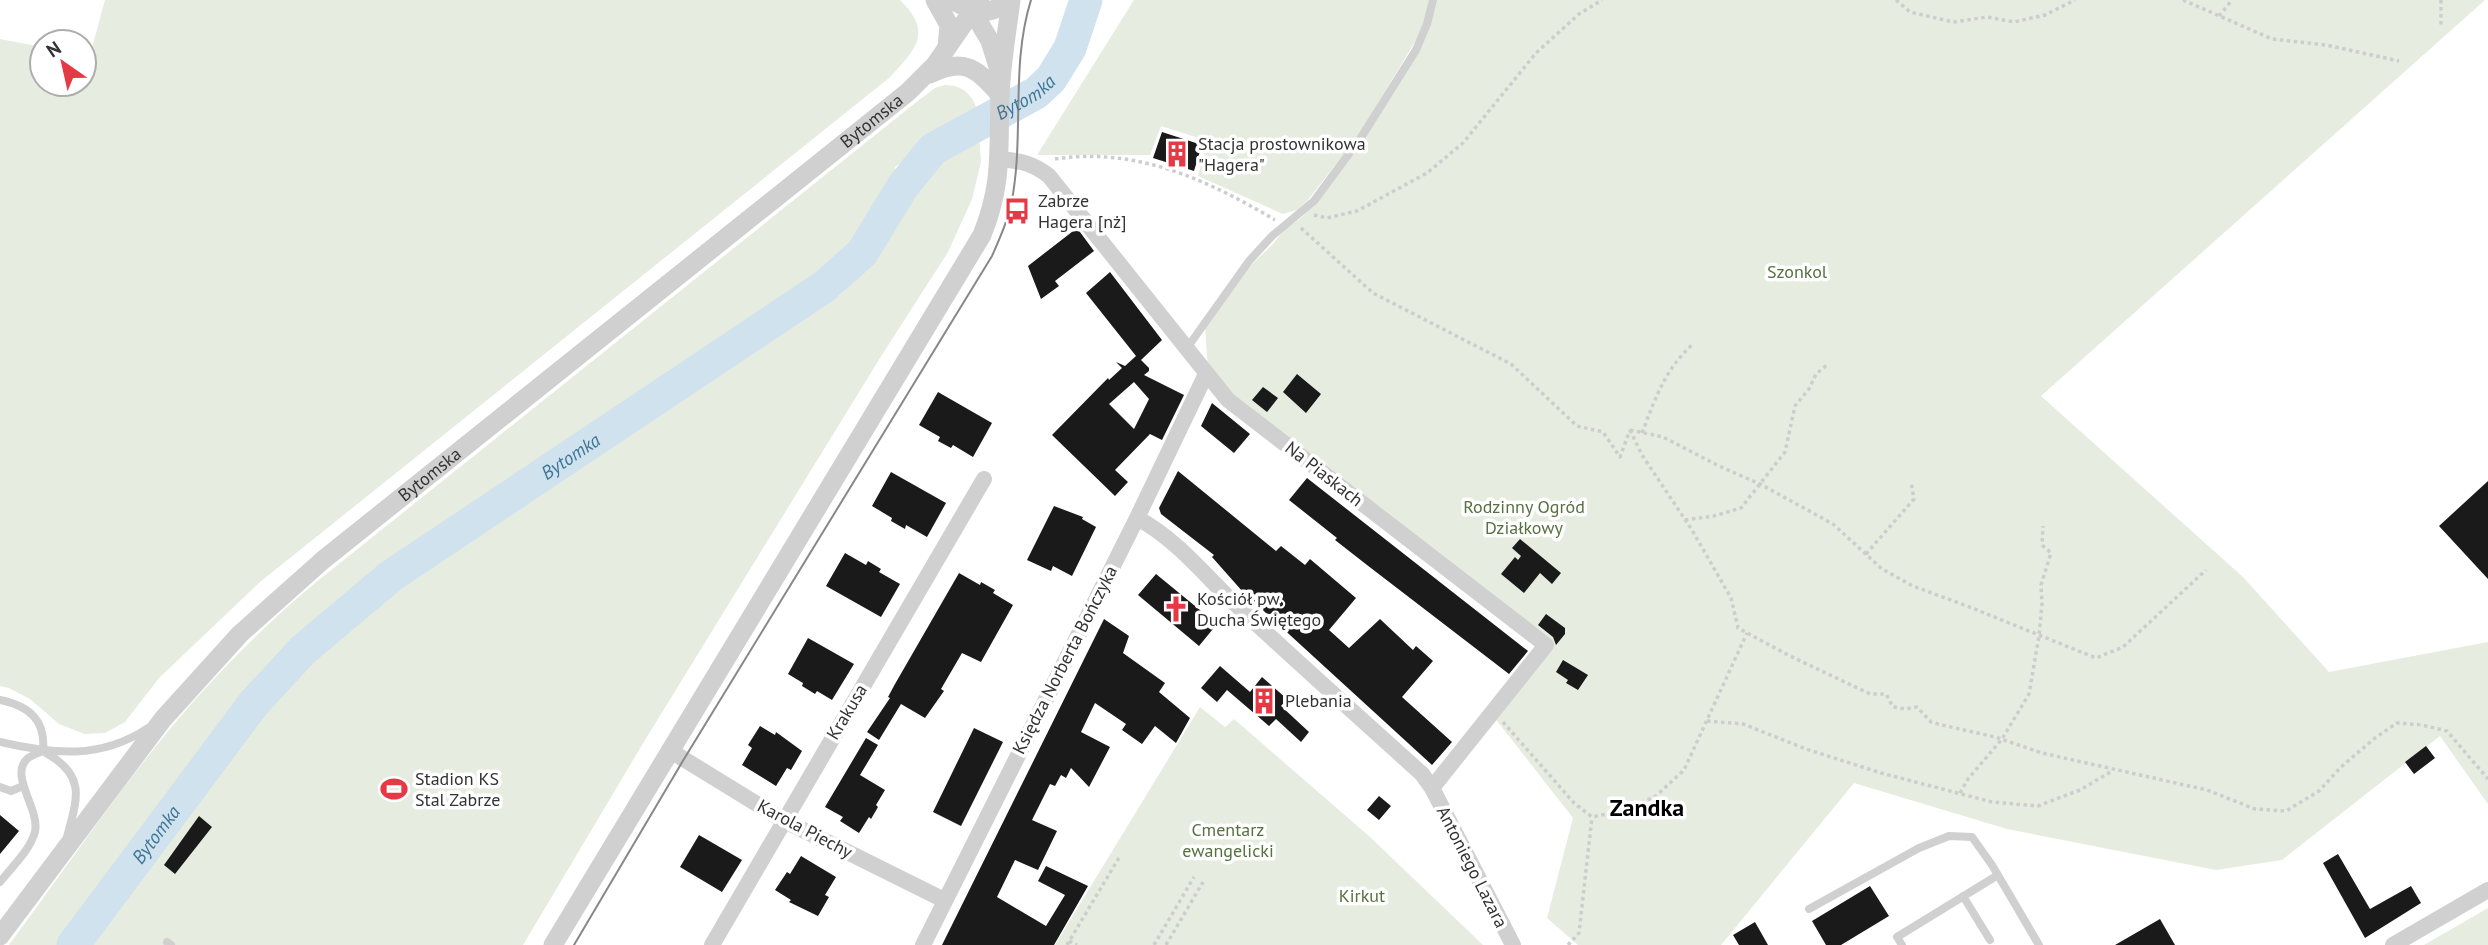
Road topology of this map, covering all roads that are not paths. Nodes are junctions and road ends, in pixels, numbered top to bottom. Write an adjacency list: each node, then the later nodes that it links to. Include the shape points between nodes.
1 (935, 0): 6 (street, via 949,25)
2 (951, 0): 5 (street)
3 (1009, 0): 5 (street, via 989,12); 8 (street)
4 (1433, 0): 10 (lane, via 1416,50 1362,136 1314,201 1249,261)
5 (977, 6): 6 (street, Bytomska); 8 (street)
6 (946, 51): 7 (street, Bytomska)
7 (924, 77): 8 (street, Bytomska, via 946,66 960,66); 15 (street, Bytomska, via 314,568 240,635)
8 (1000, 87): 9 (street)
9 (1000, 152): 10 (street, Na Piaskach, via 1037,166 1049,176); 17 (street, via 993,208 971,255)
10 (1187, 348): 11 (street, Na Piaskach)
11 (1206, 374): 13 (street, Księdza Norberta Bończyka); 21 (street, Na Piaskach, via 1228,400 1546,645)
12 (984, 480): 22 (street, Krakusa)
13 (1138, 518): 21 (street, Antoniego Lazara, via 1194,560); 28 (street, Księdza Norberta Bończyka)
14 (0, 700): 18 (lane, via 30,712 39,722 45,736)
15 (163, 719): 18 (lane, via 131,740 100,750); 23 (street, Bytomska)
16 (0, 742): 18 (lane)
17 (669, 750): 22 (street, Karola Piechy); 32 (street)
18 (43, 751): 19 (lane, via 28,758 22,768); 23 (lane, via 69,771 77,792)
19 (23, 786): 20 (lane, via 11,791); 25 (lane, via 35,817 34,832 26,850)
20 (0, 787)
21 (1432, 788): 35 (street, Antoniego Lazara)
22 (783, 820): 28 (street, Karola Piechy); 33 (street, Krakusa)
23 (64, 850): 30 (street, Bytomska)
24 (1998, 875): 27 (lane); 29 (lane, via 1972,837 1949,836); 37 (lane)
25 (0, 882)
26 (2488, 890): 38 (street)
27 (1963, 896): 31 (lane); 36 (lane, via 1897,937)
28 (944, 900): 34 (street, Księdza Norberta Bończyka)
29 (1809, 909)
30 (0, 936)
31 (1990, 940)
32 (553, 945)
33 (712, 945)
34 (923, 945)
35 (1513, 945)
36 (1902, 945)
37 (2039, 945)
38 (2392, 945)

